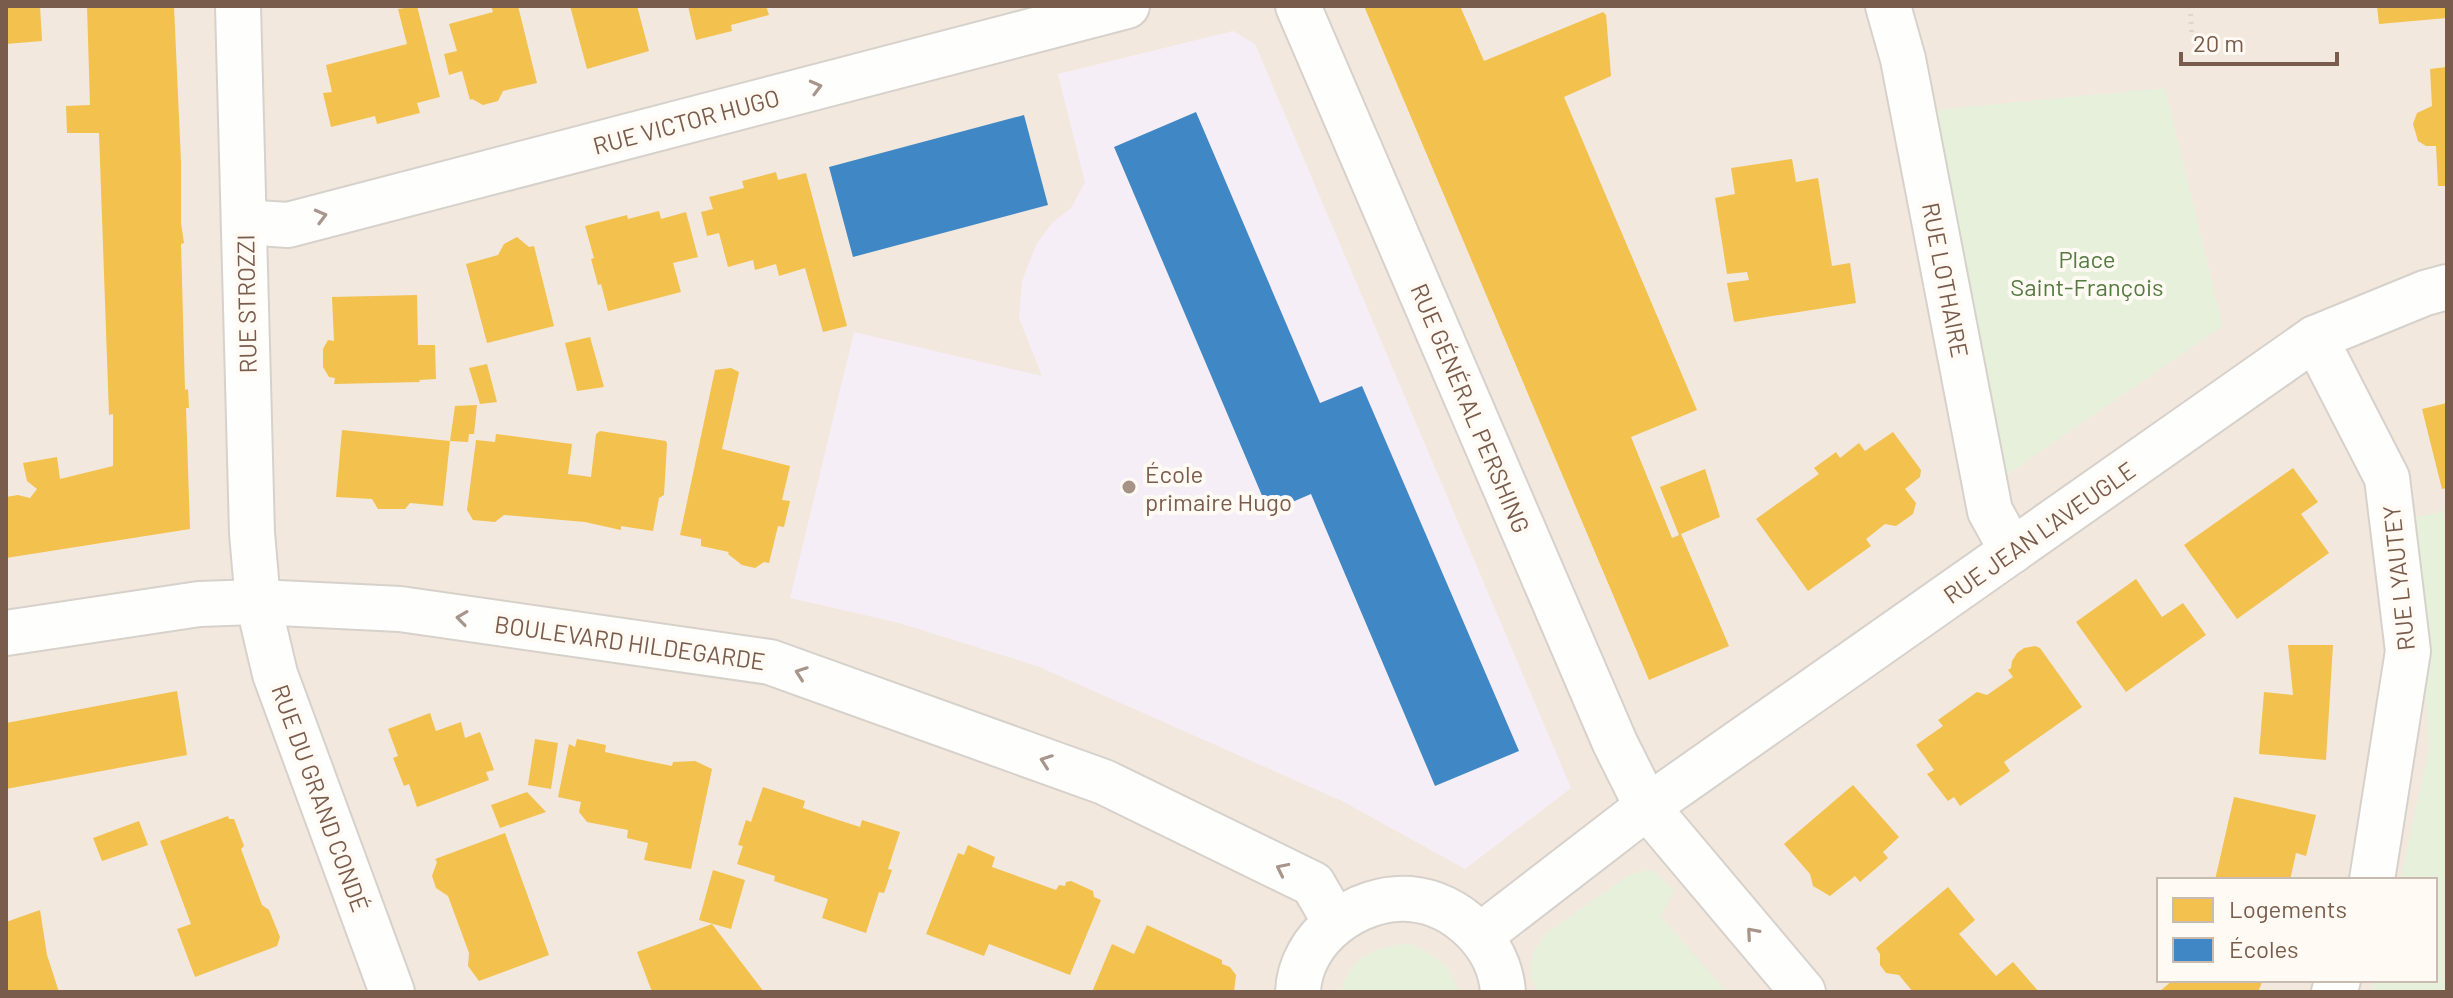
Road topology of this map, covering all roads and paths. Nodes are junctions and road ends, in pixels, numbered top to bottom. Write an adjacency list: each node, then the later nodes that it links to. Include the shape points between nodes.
1 (238, 6): 7 (street, RUE STROZZI)
2 (1127, 6): 7 (street, RUE VICTOR HUGO, one-way to 2, via 288,225)
3 (1298, 6): 13 (street, RUE GÉNÉRAL PERSHING, via 1608,729)
4 (1888, 6): 10 (street, RUE LOTHAIRE, via 1903,59 1990,511)
5 (2190, 6): 6 (path)
6 (2192, 36)
7 (244, 222): 11 (street, RUE STROZZI)
8 (2447, 287): 9 (street, RUE JEAN L'AVEUGLE)
9 (2315, 338): 10 (street, RUE JEAN L'AVEUGLE); 14 (street, RUE LYAUTEY, via 2387,478 2408,651)
10 (2012, 551): 13 (street, RUE JEAN L'AVEUGLE)
11 (258, 602): 12 (street, BOULEVARD HILDEGARDE, via 199,604); 15 (street, BOULEVARD HILDEGARDE, one-way to 11, via 1313,884 1104,782 770,662 400,609); 17 (street, RUE DU GRAND CONDÉ, via 275,674)
12 (6, 633)
13 (1647, 807): 16 (street); 20 (street, one-way to 13)
14 (2372, 878)
15 (1335, 922): 16 (street, via 1371,903 1411,899 1449,910); 18 (street, via 1311,949)
16 (1481, 935): 19 (street, via 1502,975)
17 (392, 992)
18 (1298, 992)
19 (1503, 992)
20 (1803, 992)

